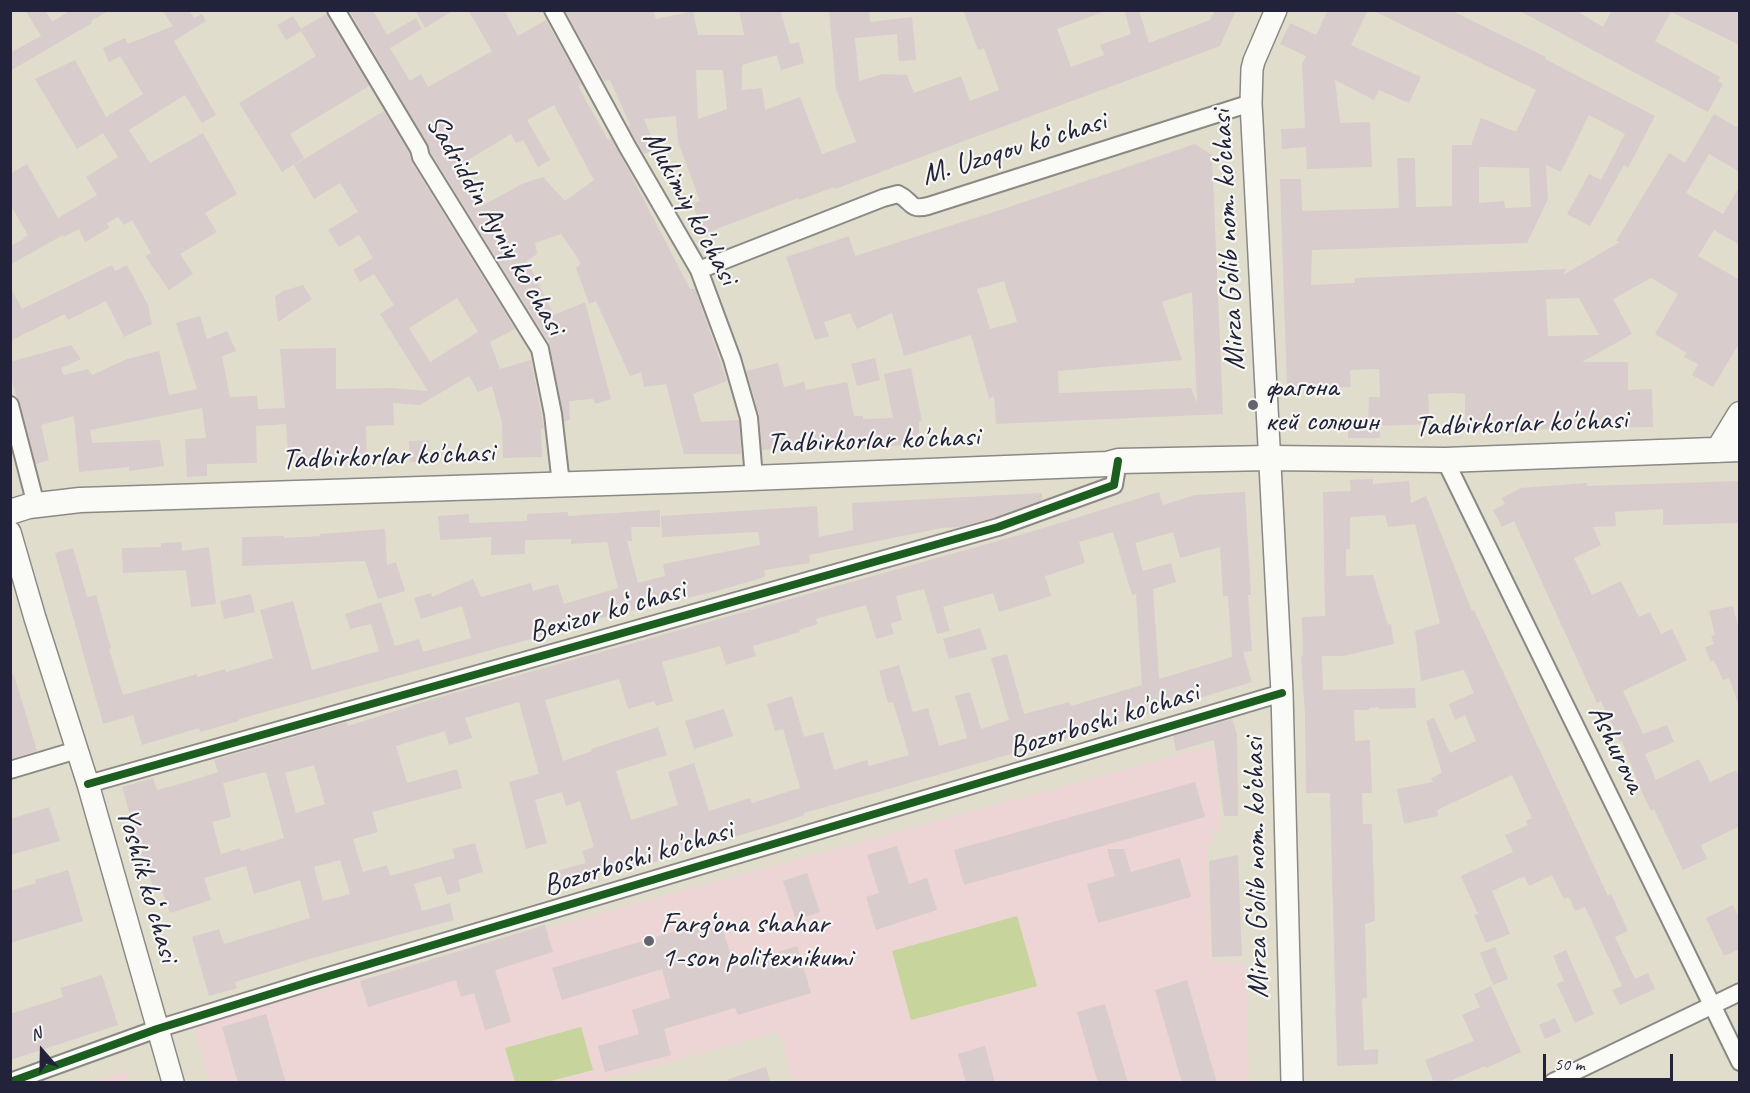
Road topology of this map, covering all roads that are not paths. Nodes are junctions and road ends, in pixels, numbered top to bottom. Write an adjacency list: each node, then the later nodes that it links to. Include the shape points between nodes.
1 (336, 10): 13 (street, Sadriddin Ayniy koʻchasi, via 540,349)
2 (553, 10): 5 (street, Mukimiy ko'chasi)
3 (1276, 10): 4 (street, Mirza G‘olib nom. ko‘chasi, via 1254,61)
4 (1251, 103): 5 (street, M. Uzoqov koʻchasi, via 918,209 898,194 883,198); 9 (street, Mirza G‘olib nom. ko‘chasi)
5 (699, 270): 12 (street, Mukimiy ko'chasi, via 749,418)
6 (10, 405): 14 (street)
7 (1740, 414): 8 (main road)
8 (1729, 449): 10 (main road, Tadbirkorlar ko'chasi)
9 (1269, 458): 10 (main road, Tadbirkorlar ko'chasi); 11 (main road, Tadbirkorlar ko'chasi); 17 (street, Mirza G‘olib nom. ko‘chasi)
10 (1445, 460): 22 (street, Ashurova)
11 (1118, 461): 12 (main road, Tadbirkorlar ko'chasi); 20 (street, Bexizor koʻchasi, via 1114,484 998,527)
12 (754, 478): 13 (main road, Tadbirkorlar ko'chasi)
13 (561, 484): 14 (main road, Tadbirkorlar ko'chasi, via 189,495)
14 (36, 505): 15 (main road, Tadbirkorlar ko'chasi)
15 (10, 512)
16 (10, 532): 18 (street, Yoshlik koʻchasi)
17 (1282, 693): 23 (street, Bozorboshi ko'chasi); 27 (street, Mirza G‘olib nom. ko‘chasi)
18 (77, 750): 19 (street); 20 (street, Yoshlik koʻchasi)
19 (10, 770)
20 (88, 784): 23 (street, Yoshlik koʻchasi)
21 (1740, 992): 22 (street)
22 (1711, 1006): 24 (street, Ashurova); 28 (street)
23 (157, 1029): 25 (street, Bozorboshi ko'chasi); 26 (street, Yoshlik koʻchasi)
24 (1740, 1062)
25 (10, 1082)
26 (173, 1083)
27 (1292, 1083)
28 (1552, 1083)

